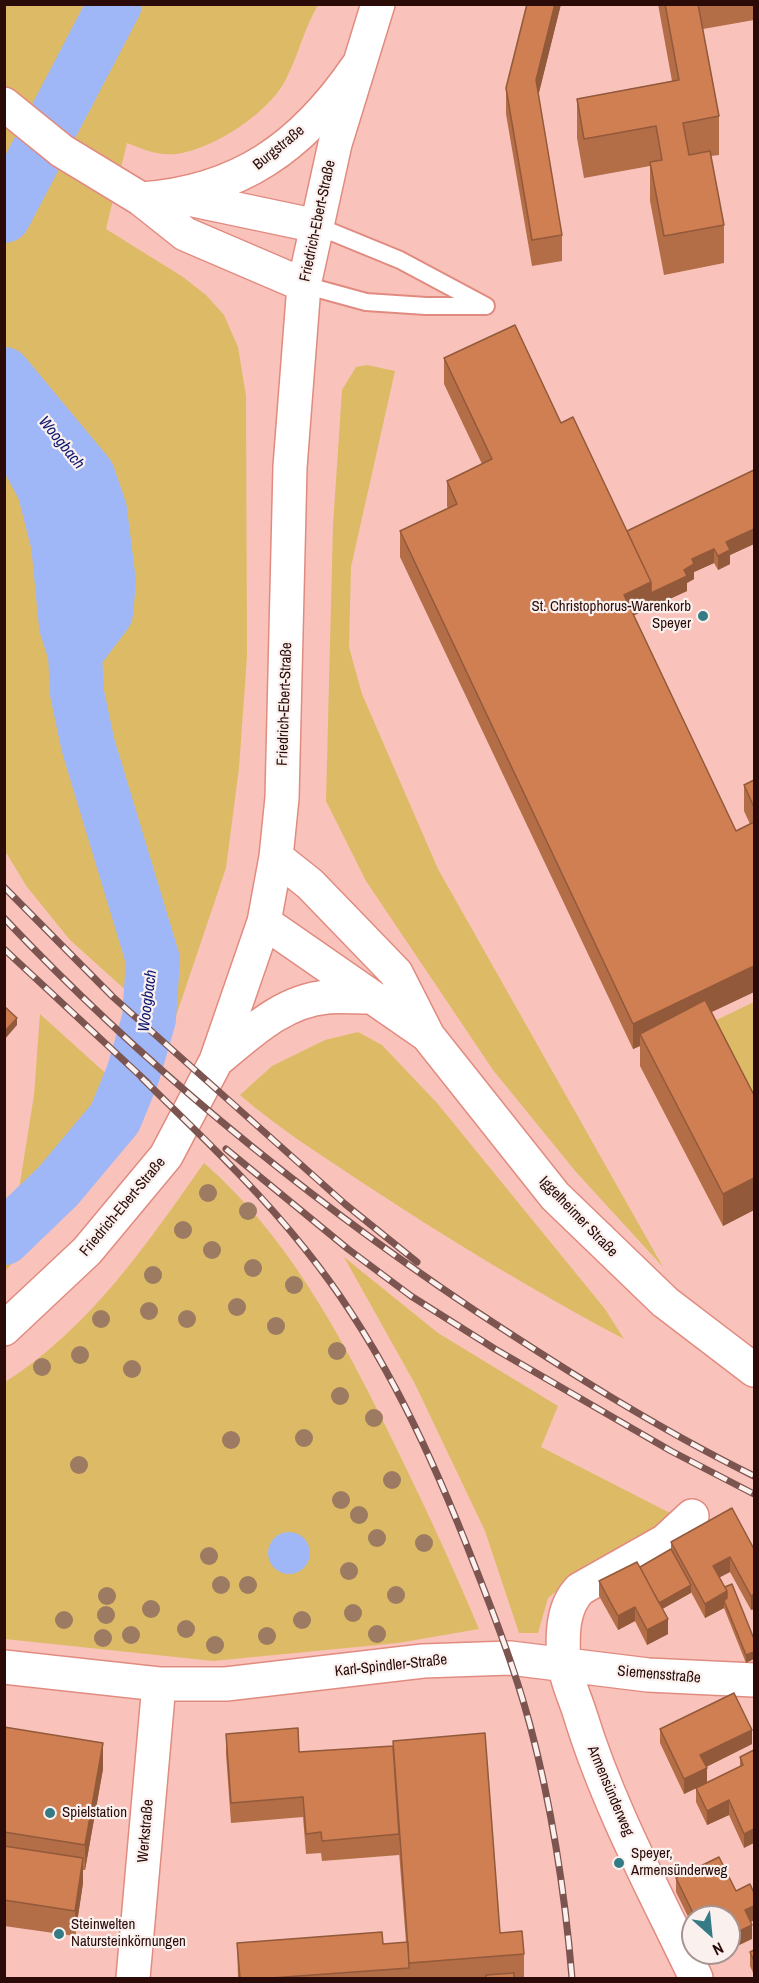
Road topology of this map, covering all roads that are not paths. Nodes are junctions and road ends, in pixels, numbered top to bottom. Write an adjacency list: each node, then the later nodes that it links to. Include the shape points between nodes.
1 (378, 4): 2 (main road, Friedrich-Ebert-Straße)
2 (357, 67): 5 (main road, Burgstraße, via 340,93 263,165); 6 (main road, Friedrich-Ebert-Straße)
3 (10, 110): 4 (main road, via 62,152)
4 (130, 194): 5 (main road, Burgstraße); 7 (main road, via 185,234)
5 (178, 197): 6 (main road, Burgstraße)
6 (317, 226): 7 (main road, Friedrich-Ebert-Straße); 7 (lane, via 400,260 486,306 366,302)
7 (304, 285): 8 (main road, Friedrich-Ebert-Straße, via 290,467 282,786)
8 (276, 857): 9 (main road, Friedrich-Ebert-Straße); 11 (main road, Iggelheimer Straße, via 310,884 396,974)
9 (264, 922): 10 (main road, Iggelheimer Straße); 12 (main road, Friedrich-Ebert-Straße)
10 (369, 998): 11 (main road, Iggelheimer Straße); 12 (main road, via 327,997 296,1003 260,1025)
11 (428, 1036): 14 (main road, Iggelheimer Straße, via 555,1196 665,1302)
12 (216, 1061): 13 (main road, Friedrich-Ebert-Straße, via 166,1156 87,1251)
13 (4, 1329)
14 (754, 1370)
15 (692, 1516): 16 (main road, via 665,1541 595,1578 570,1599 565,1616)
16 (565, 1664): 18 (main road, Siemensstraße, via 648,1675); 19 (main road, Karl-Spindler-Straße, via 510,1658 423,1661 226,1684); 21 (main road, Armensünderweg, via 589,1744 613,1802)
17 (4, 1667): 19 (main road, Karl-Spindler-Straße)
18 (754, 1680)
19 (159, 1684): 20 (main road, Werkstraße)
20 (133, 1978)
21 (696, 1978)

